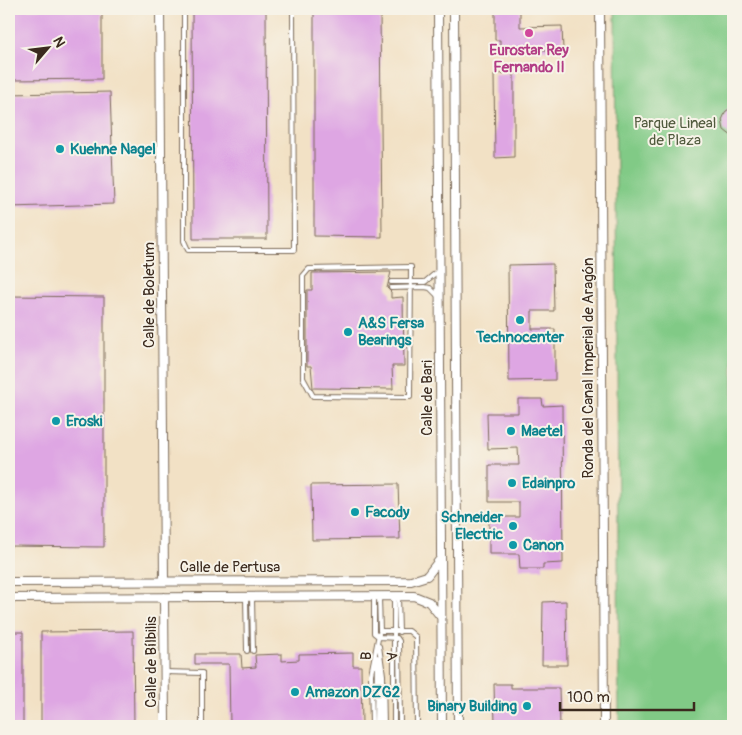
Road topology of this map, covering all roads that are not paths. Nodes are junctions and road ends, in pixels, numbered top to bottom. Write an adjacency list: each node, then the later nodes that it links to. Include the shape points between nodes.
1 (160, 9): 14 (street, Calle de Boletum)
2 (184, 9): 3 (lane, via 184,241 188,250 294,250)
3 (293, 9)
4 (438, 9): 7 (street, Calle de Bari)
5 (454, 9): 40 (street, Calle de Bari)
6 (600, 9): 41 (street, Ronda del Canal Imperial de Aragón)
7 (440, 269): 9 (lane, via 430,279); 12 (street, Calle de Bari)
8 (391, 282): 9 (lane)
9 (411, 282): 10 (lane); 10 (lane, via 411,268 309,269 303,276 303,378 313,396 410,397)
10 (411, 287): 11 (lane); 12 (lane, via 430,288)
11 (391, 288)
12 (440, 300): 13 (street, Calle de Bari)
13 (441, 558): 14 (street, Calle de Pertusa, via 427,576 411,581); 21 (street, Calle de Bari)
14 (164, 581): 15 (street, Calle de Pertusa)
15 (9, 582)
16 (376, 596): 17 (street, Calle de Pertusa); 19 (street, Calle de Pertusa); 22 (lane); 24 (lane, via 374,630)
17 (396, 596): 21 (street, Calle de Pertusa, via 421,597); 23 (lane)
18 (164, 597): 19 (street, Calle de Pertusa); 20 (street, Calle de Pertusa); 29 (street, Calle de Bílbilis)
19 (249, 597): 27 (lane); 28 (lane)
20 (9, 598)
21 (442, 618): 39 (street, Calle de Bari)
22 (379, 629): 23 (lane); 24 (lane)
23 (396, 631): 25 (lane); 38 (lane, via 409,631 416,637)
24 (378, 636): 25 (lane); 26 (lane)
25 (394, 637): 36 (lane); 37 (lane, via 399,641)
26 (378, 642): 32 (lane, B, via 371,674); 33 (lane, B); 34 (lane, A); 35 (lane, A, via 383,674)
27 (247, 651)
28 (253, 651)
29 (165, 672): 30 (street, Calle de Bílbilis); 31 (lane, via 202,673)
30 (165, 726)
31 (202, 726)
32 (372, 726)
33 (376, 726)
34 (380, 726)
35 (384, 726)
36 (394, 726)
37 (400, 726)
38 (417, 726)
39 (442, 726)
40 (458, 726)
41 (604, 726)

